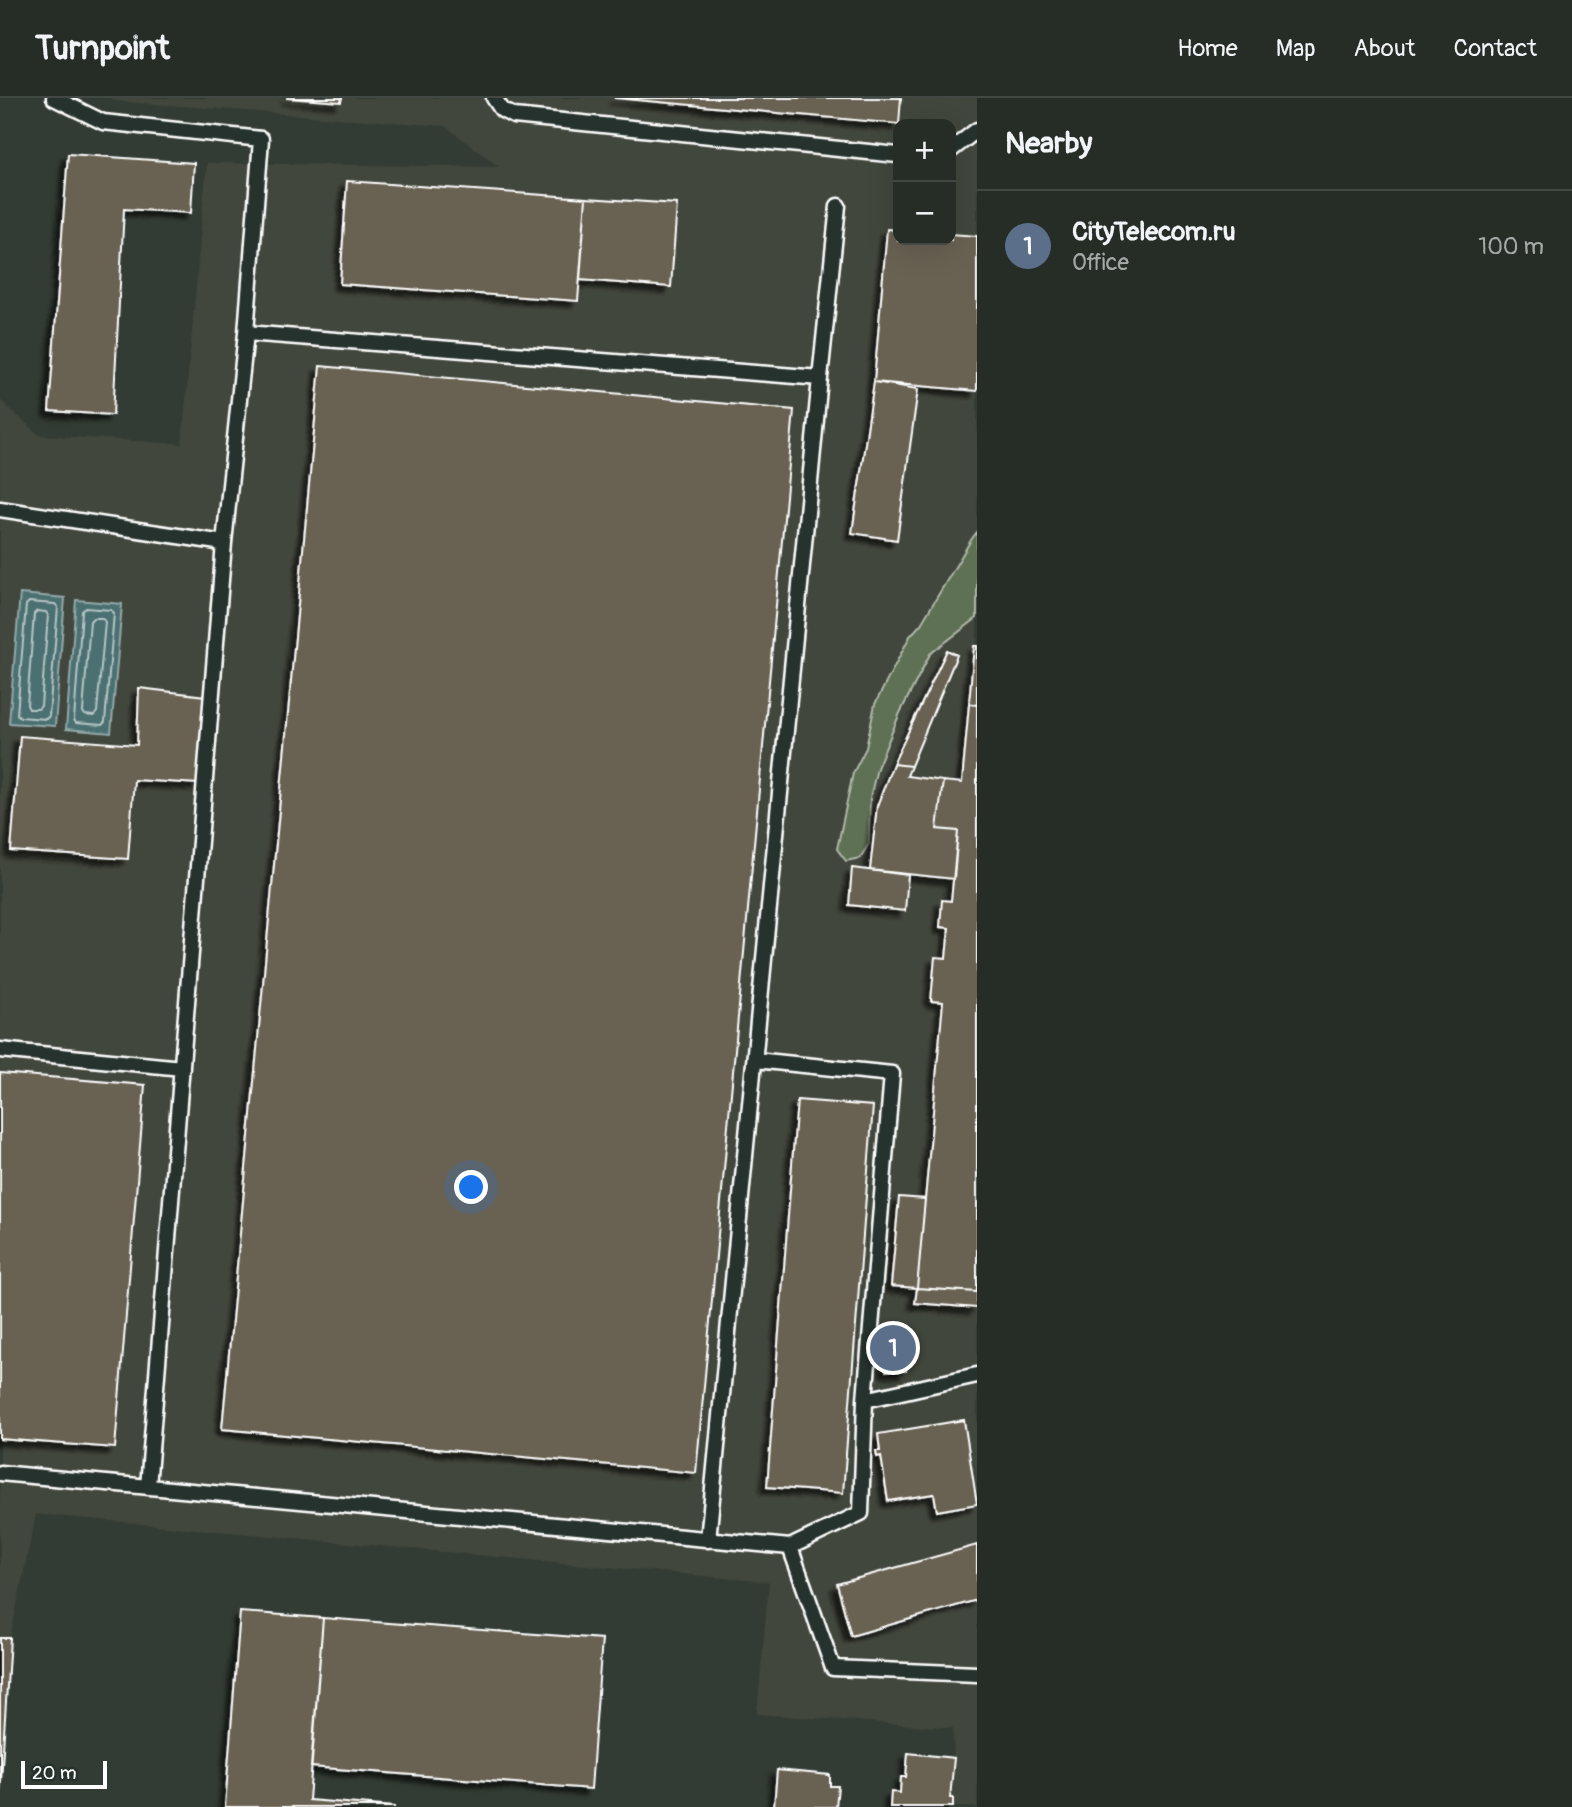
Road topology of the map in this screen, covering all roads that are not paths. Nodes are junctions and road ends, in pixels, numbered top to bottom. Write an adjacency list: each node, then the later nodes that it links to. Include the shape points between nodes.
1 (54, 98): 7 (lane, via 103,122 261,139)
2 (493, 98): 5 (lane, via 514,116)
3 (977, 130): 4 (lane)
4 (956, 146)
5 (893, 154)
6 (838, 206): 8 (lane)
7 (246, 332): 8 (lane); 10 (lane)
8 (820, 378): 12 (lane)
9 (0, 509): 10 (lane)
10 (224, 543): 13 (lane)
11 (0, 1050): 13 (lane)
12 (755, 1060): 15 (lane, via 892,1074); 18 (lane)
13 (182, 1068): 17 (lane)
14 (977, 1376): 15 (lane)
15 (865, 1400): 19 (lane, via 861,1513)
16 (0, 1473): 17 (lane)
17 (148, 1487): 18 (lane)
18 (708, 1540): 19 (lane)
19 (790, 1547): 20 (lane, via 833,1668)
20 (977, 1674)

